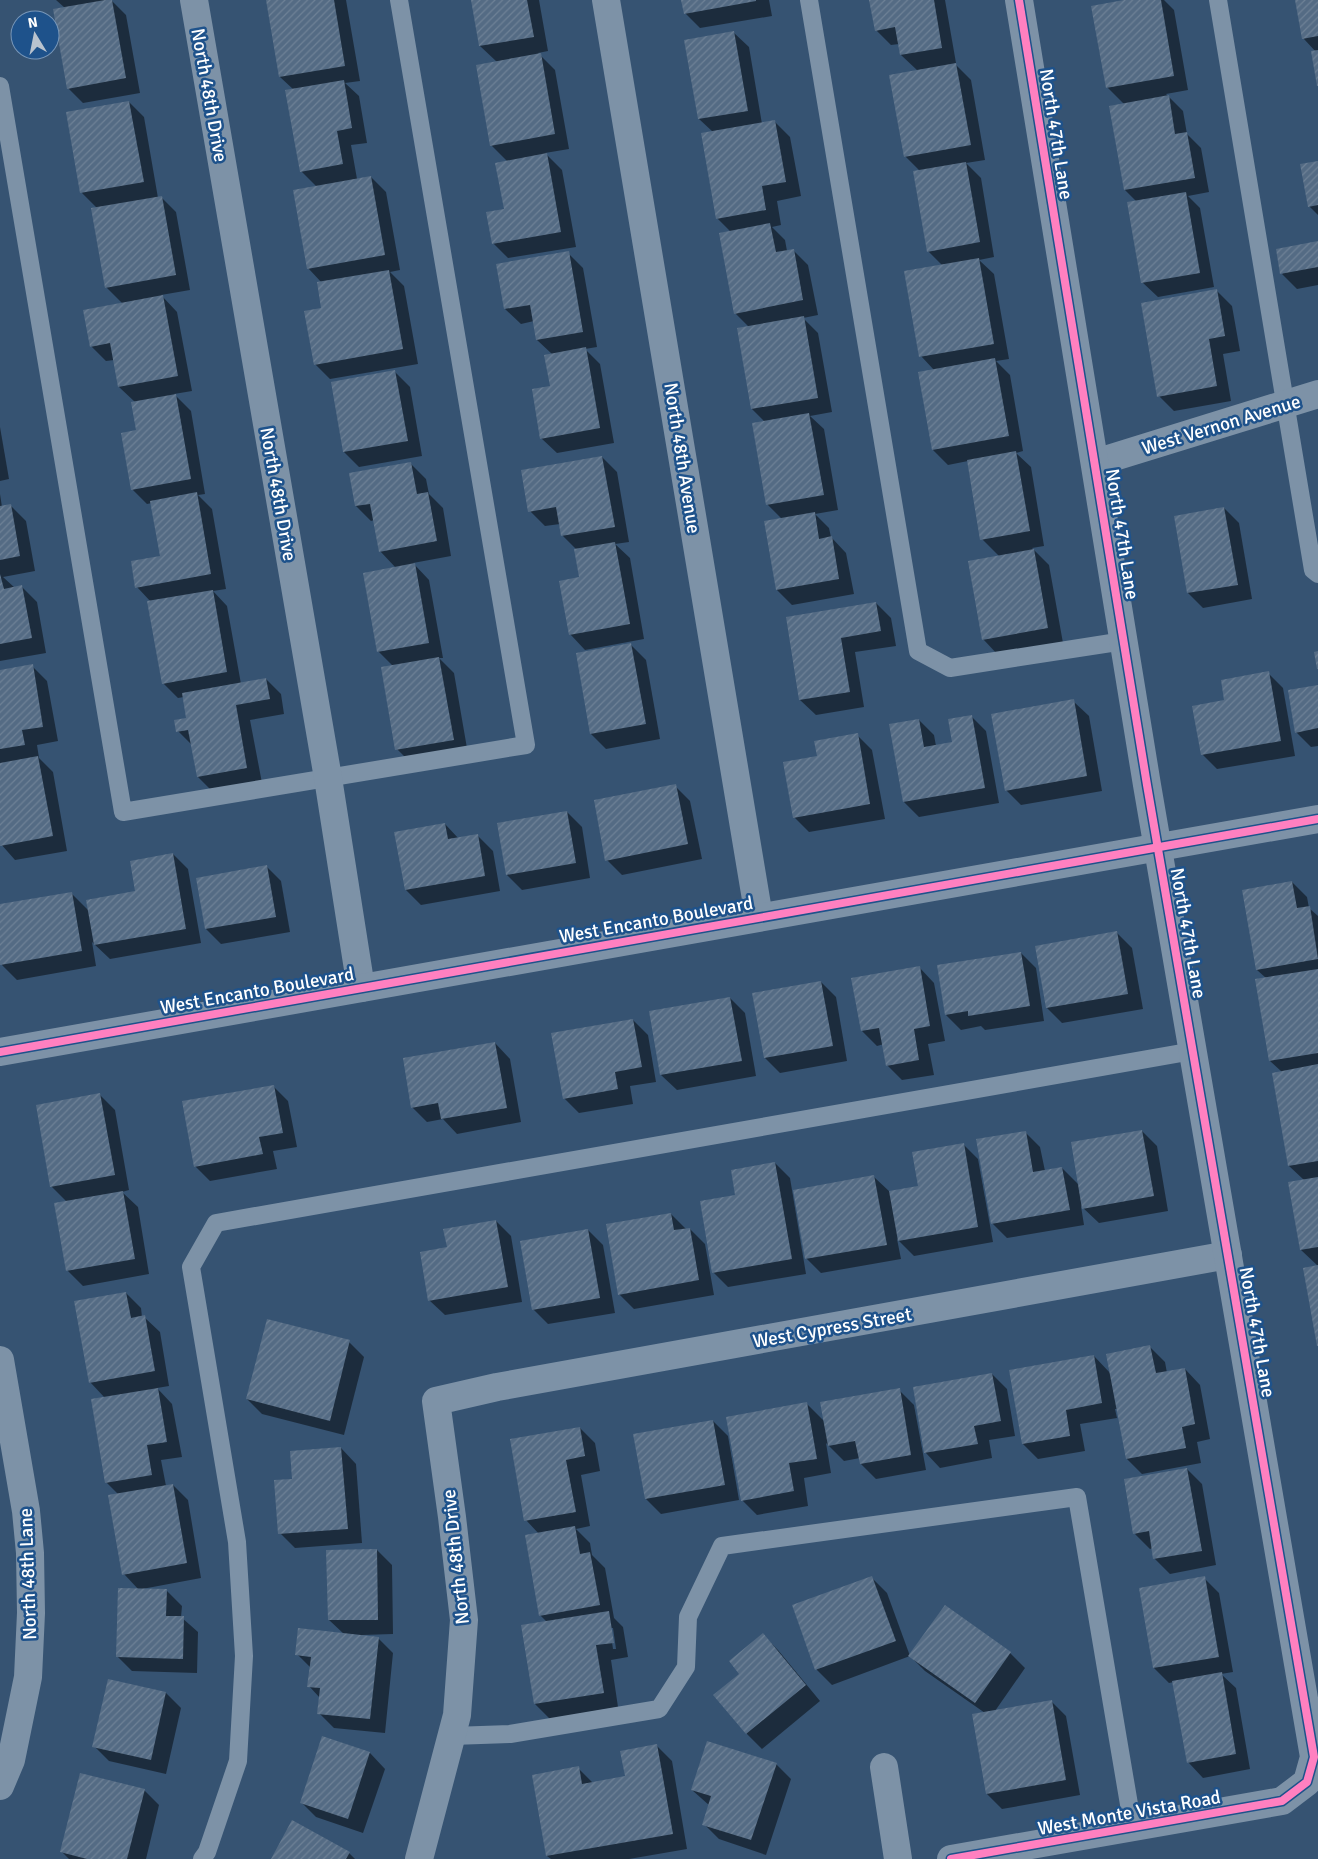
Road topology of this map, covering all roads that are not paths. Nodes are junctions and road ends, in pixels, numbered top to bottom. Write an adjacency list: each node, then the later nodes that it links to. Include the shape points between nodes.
1 (194, 0): 13 (street, North 48th Drive)
2 (399, 0): 13 (lane, via 526,746)
3 (606, 0): 16 (street, North 48th Avenue)
4 (808, 0): 12 (lane, via 918,651 950,668)
5 (1019, 0): 10 (street, North 47th Lane)
6 (1218, 0): 9 (lane)
7 (0, 86): 13 (lane, via 123,812)
8 (1318, 394): 9 (street, West Vernon Avenue)
9 (1285, 405): 10 (street, West Vernon Avenue); 11 (lane, via 1313,570)
10 (1094, 463): 12 (street, North 47th Lane)
11 (1318, 574)
12 (1124, 641): 15 (street, North 47th Lane)
13 (328, 778): 17 (street, North 48th Drive)
14 (1318, 819): 15 (street, West Encanto Boulevard)
15 (1158, 847): 16 (street, West Encanto Boulevard); 18 (street, North 47th Lane)
16 (759, 916): 17 (street, West Encanto Boulevard)
17 (361, 988): 19 (street, West Encanto Boulevard)
18 (1193, 1051): 20 (street, North 47th Lane); 28 (lane, via 216,1223 191,1267 237,1542 244,1656 238,1761)
19 (0, 1052)
20 (1228, 1255): 22 (street, West Cypress Street, via 497,1387); 25 (street, North 47th Lane, via 1314,1757)
21 (0, 1360): 26 (street, North 48th Lane, via 26,1511 31,1614 28,1677 11,1760)
22 (436, 1401): 23 (street, North 48th Drive, via 464,1620 457,1715)
23 (452, 1736): 27 (lane, via 510,1734 659,1709 686,1666 688,1617 722,1546 1077,1496); 29 (street, North 48th Drive)
24 (884, 1767): 30 (street)
25 (1307, 1782): 27 (street, West Monte Vista Road, via 1282,1802)
26 (0, 1786)
27 (1133, 1828): 31 (street, West Monte Vista Road)
28 (202, 1859)
29 (419, 1859)
30 (898, 1859)
31 (951, 1859)

